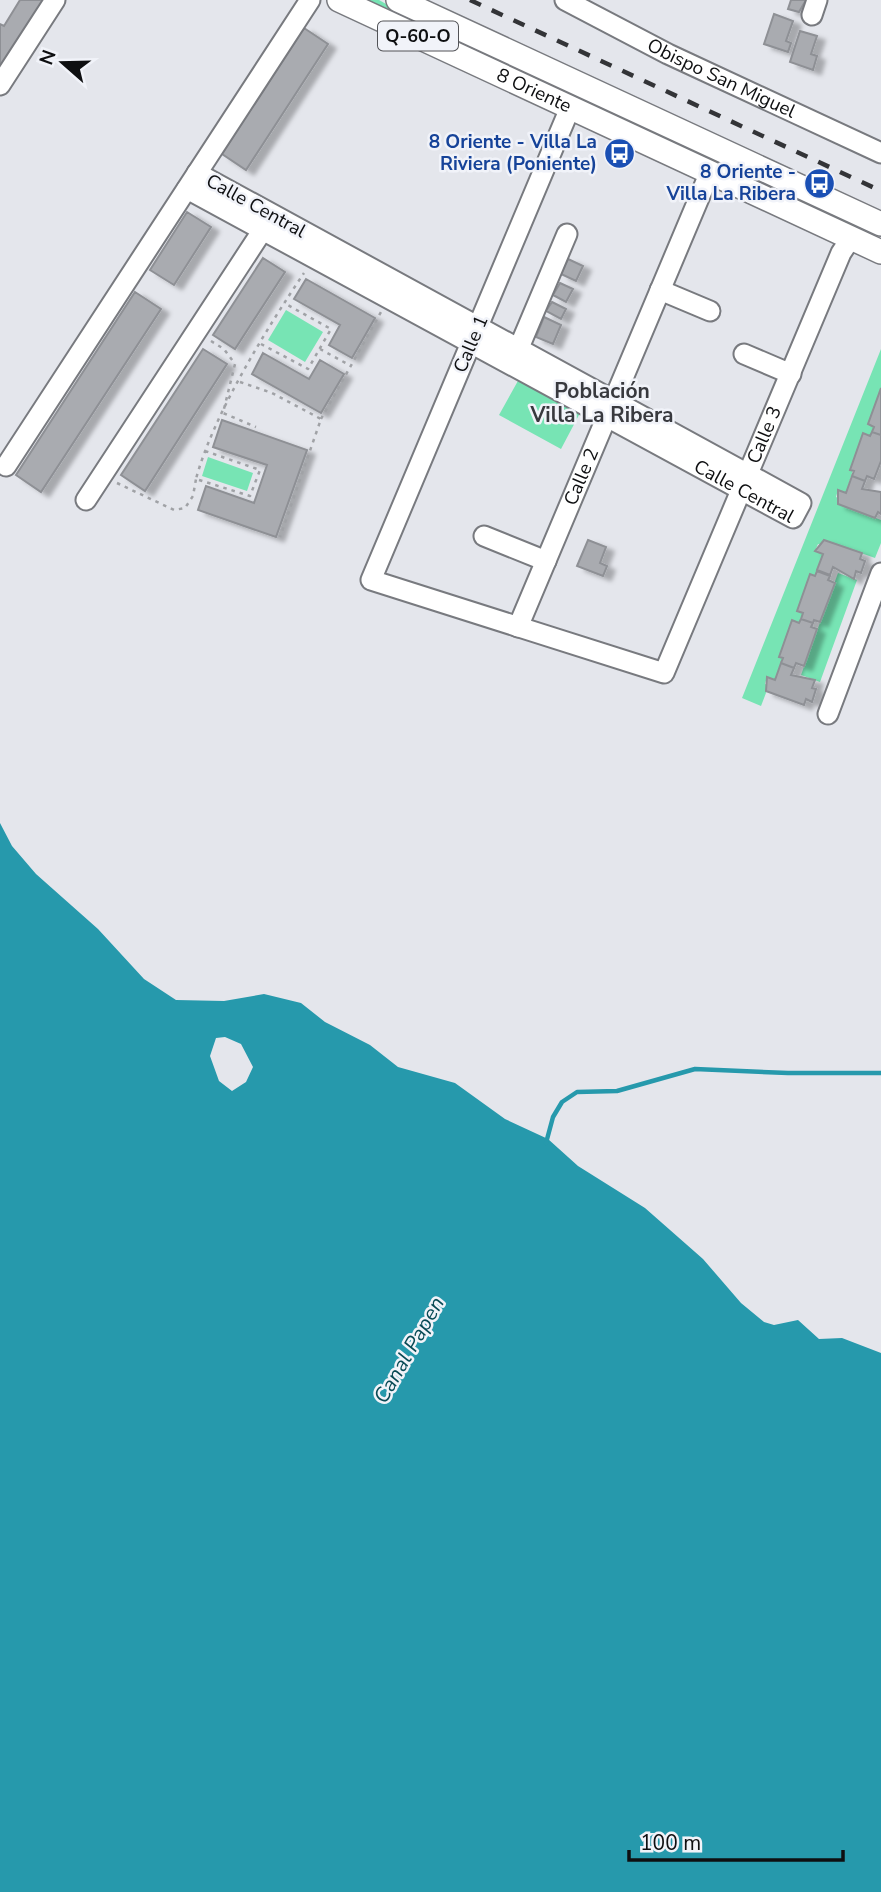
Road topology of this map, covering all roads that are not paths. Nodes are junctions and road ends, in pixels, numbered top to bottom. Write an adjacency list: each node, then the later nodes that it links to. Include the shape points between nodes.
1 (55, 0): 7 (street)
2 (310, 0): 11 (street)
3 (339, 0): 8 (main road, 8 Oriente / Q-60-O)
4 (398, 0): 6 (main road, 8 Oriente / Q-60-O)
5 (565, 0): 9 (street, Obispo San Miguel, via 668,54)
6 (555, 73): 8 (main road); 13 (main road, 8 Oriente / Q-60-O)
7 (0, 85)
8 (570, 108): 10 (main road, 8 Oriente / Q-60-O); 20 (street, Calle 1)
9 (881, 153)
10 (710, 172): 15 (main road, 8 Oriente / Q-60-O); 17 (street, Calle 2)
11 (192, 181): 12 (street, Calle Central); 25 (street)
12 (268, 223): 18 (street, Calle Central); 18 (street, Calle Central, via 313,258); 27 (street)
13 (881, 227): 15 (main road)
14 (566, 234): 21 (street)
15 (851, 238): 16 (main road, 8 Oriente / Q-60-O); 23 (street, Calle 3)
16 (881, 252)
17 (660, 290): 19 (street); 24 (street, Calle 2)
18 (395, 296): 20 (street, Calle Central)
19 (710, 311)
20 (474, 336): 21 (street, Calle Central); 24 (street, Calle Central); 31 (street, Calle 1, via 371,580)
21 (518, 350): 24 (street, Calle Central)
22 (744, 354): 23 (street)
23 (791, 374): 26 (street, Calle 3)
24 (610, 409): 26 (street, Calle Central); 29 (street, Calle 2)
25 (6, 466)
26 (745, 482): 31 (street, Calle 3, via 664,673)
27 (86, 500)
28 (484, 536): 29 (street)
29 (546, 561): 31 (street, Calle 2)
30 (881, 573): 32 (street)
31 (518, 627)
32 (828, 713)

